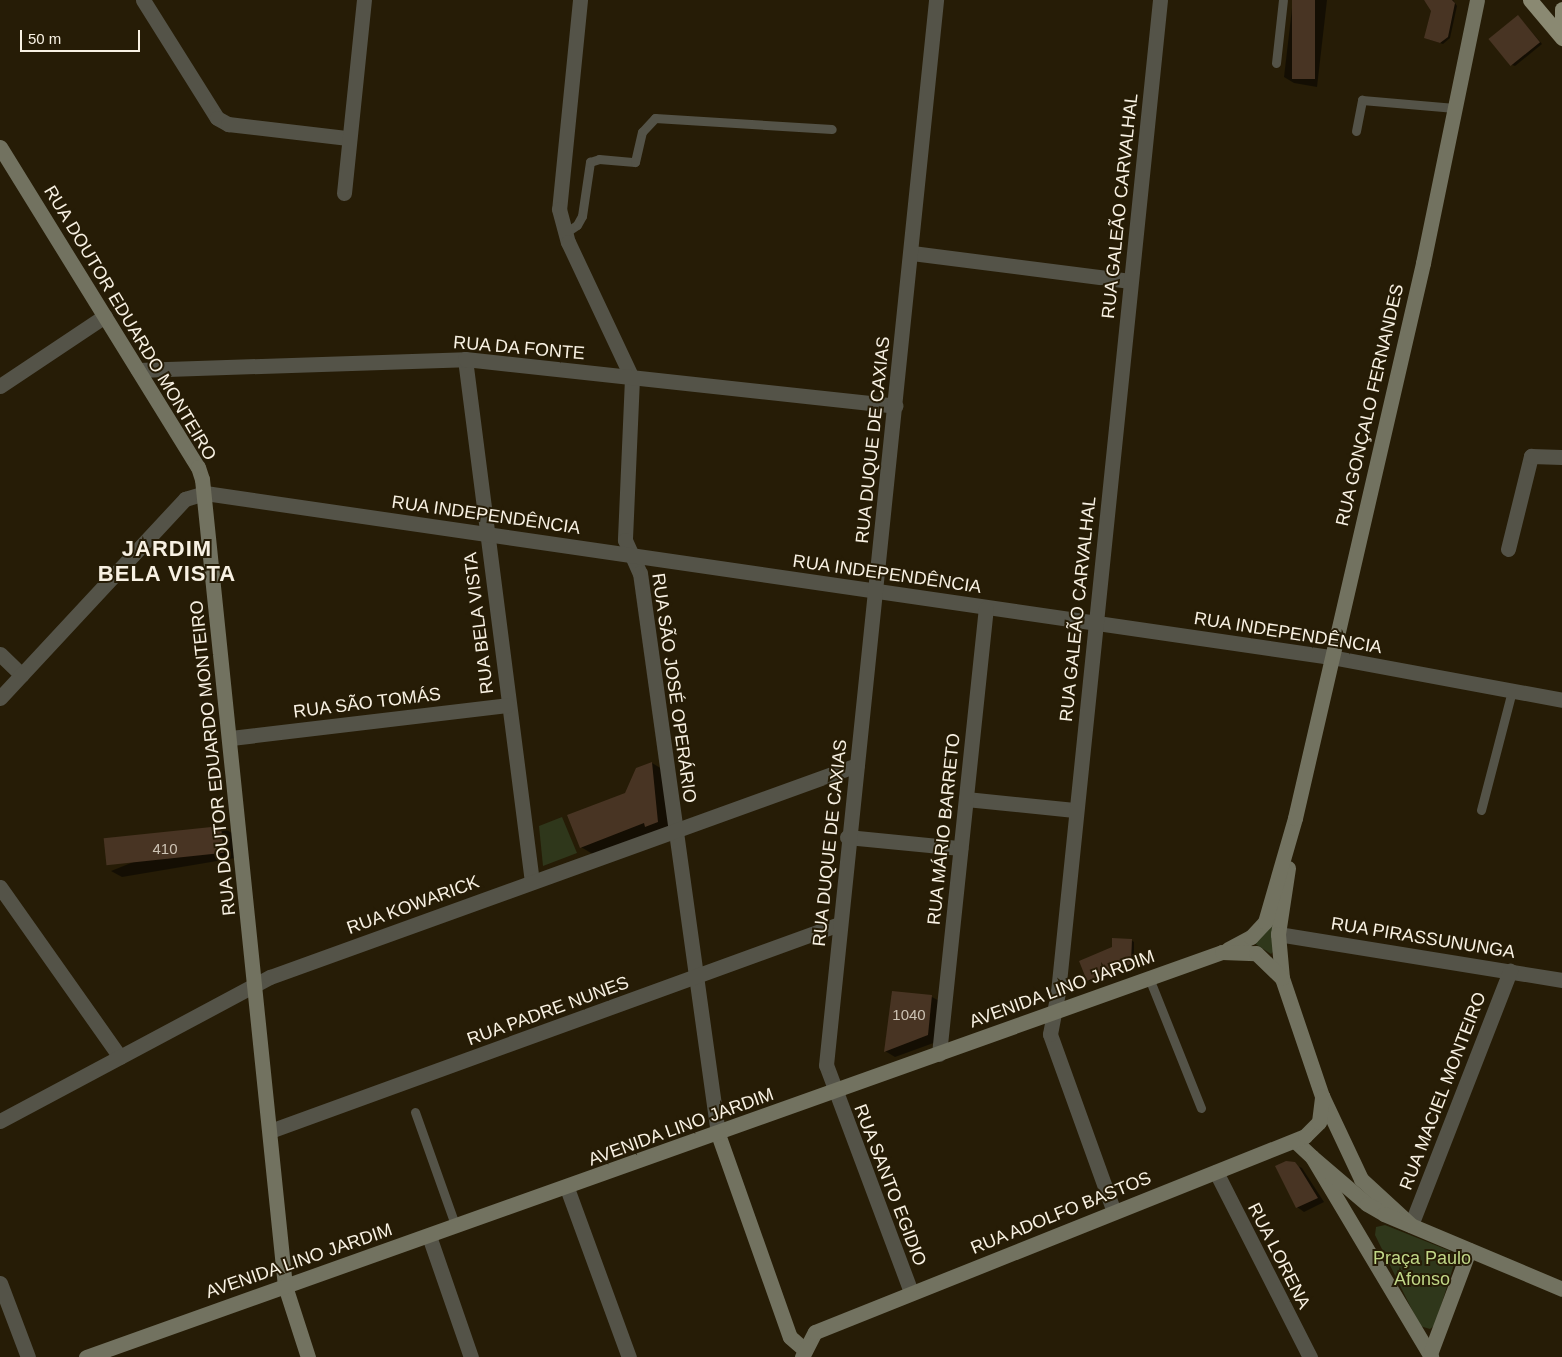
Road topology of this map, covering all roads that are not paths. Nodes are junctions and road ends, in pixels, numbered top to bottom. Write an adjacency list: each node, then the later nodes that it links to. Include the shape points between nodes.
1 (143, 0): 16 (street, via 217,118 228,124)
2 (364, 0): 16 (street)
3 (580, 0): 19 (street, RUA SÃO JOSÉ OPERÁRIO, via 559,197)
4 (936, 0): 20 (street, RUA DUQUE DE CAXIAS)
5 (1160, 0): 21 (street, RUA GALEÃO CARVALHAL)
6 (1283, 0): 12 (lane)
7 (1477, 0): 13 (main road, RUA GONÇALO FERNANDES)
8 (1530, 0): 11 (main road)
9 (1562, 8): 10 (main road)
10 (1562, 33)
11 (1562, 38)
12 (1276, 63)
13 (1455, 108): 15 (lane, via 1362,100); 37 (main road, RUA GONÇALO FERNANDES)
14 (832, 129): 19 (lane, via 655,118 642,132 635,162 599,159 590,162 582,216 577,225)
15 (1356, 131)
16 (348, 138): 18 (street)
17 (0, 147): 22 (main road, RUA DOUTOR EDUARDO MONTEIRO)
18 (344, 193)
19 (565, 233): 25 (street, RUA SÃO JOSÉ OPERÁRIO)
20 (912, 253): 21 (street); 27 (street, RUA DUQUE DE CAXIAS)
21 (1130, 281): 35 (street, RUA GALEÃO CARVALHAL)
22 (105, 316): 24 (main road, RUA DOUTOR EDUARDO MONTEIRO); 26 (street)
23 (465, 359): 24 (street, RUA DA FONTE); 25 (street, RUA DA FONTE); 30 (street, RUA BELA VISTA)
24 (138, 370): 29 (main road, RUA DOUTOR EDUARDO MONTEIRO, via 198,467)
25 (632, 378): 27 (street, RUA DA FONTE); 32 (street, RUA SÃO JOSÉ OPERÁRIO, via 625,540)
26 (0, 386)
27 (895, 406): 33 (street, RUA DUQUE DE CAXIAS)
28 (1562, 457): 31 (street, via 1531,456)
29 (205, 493): 30 (street, RUA INDEPENDÊNCIA); 38 (street, via 185,499); 43 (main road, RUA DOUTOR EDUARDO MONTEIRO)
30 (487, 535): 32 (street, RUA INDEPENDÊNCIA); 42 (street, RUA BELA VISTA)
31 (1508, 549)
32 (632, 555): 33 (street, RUA INDEPENDÊNCIA); 49 (street, RUA SÃO JOSÉ OPERÁRIO, via 640,573)
33 (876, 591): 34 (street, RUA INDEPENDÊNCIA); 44 (street, RUA DUQUE DE CAXIAS)
34 (986, 608): 35 (street, RUA INDEPENDÊNCIA); 45 (street, RUA MÁRIO BARRETO)
35 (1096, 622): 37 (street, RUA INDEPENDÊNCIA); 46 (street, RUA GALEÃO CARVALHAL)
36 (0, 654): 38 (street)
37 (1331, 657): 39 (street, RUA INDEPENDÊNCIA); 48 (main road, RUA GONÇALO FERNANDES)
38 (22, 675): 40 (street)
39 (1512, 691): 41 (street, RUA INDEPENDÊNCIA); 47 (lane)
40 (0, 698)
41 (1562, 700)
42 (508, 705): 43 (street, RUA SÃO TOMÁS); 52 (street, RUA BELA VISTA)
43 (230, 738): 62 (main road, RUA DOUTOR EDUARDO MONTEIRO)
44 (857, 765): 49 (street, RUA KOWARICK); 50 (street, RUA DUQUE DE CAXIAS)
45 (966, 799): 46 (street); 51 (street, RUA MÁRIO BARRETO)
46 (1074, 810): 63 (street, RUA GALEÃO CARVALHAL)
47 (1481, 810)
48 (1295, 818): 55 (main road, RUA GONÇALO FERNANDES); 56 (main road, RUA GONÇALO FERNANDES, via 1265,922 1251,937)
49 (676, 830): 52 (street, RUA KOWARICK); 58 (street, RUA SÃO JOSÉ OPERÁRIO)
50 (847, 837): 51 (street); 54 (street, RUA DUQUE DE CAXIAS)
51 (960, 848): 64 (street, RUA MÁRIO BARRETO)
52 (532, 882): 62 (street, RUA KOWARICK)
53 (0, 887): 65 (street)
54 (839, 924): 58 (street, RUA PADRE NUNES); 66 (street, RUA DUQUE DE CAXIAS, via 826,1065)
55 (1278, 934): 57 (street, RUA PIRASSUNUNGA); 60 (main road, RUA GONÇALO FERNANDES)
56 (1222, 952): 59 (main road, AVENIDA LINO JARDIM); 60 (main road, AVENIDA LINO JARDIM, via 1256,953)
57 (1510, 971): 61 (street, RUA PIRASSUNUNGA); 78 (street, RUA MACIEL MONTEIRO)
58 (695, 977): 71 (street, RUA PADRE NUNES); 72 (street, RUA SÃO JOSÉ OPERÁRIO)
59 (1149, 978): 63 (main road, AVENIDA LINO JARDIM); 68 (lane)
60 (1282, 978): 67 (main road, RUA GONÇALO FERNANDES)
61 (1562, 980)
62 (254, 984): 65 (street, RUA KOWARICK); 71 (main road, RUA DOUTOR EDUARDO MONTEIRO)
63 (1054, 1012): 64 (main road, AVENIDA LINO JARDIM); 77 (street, RUA GALEÃO CARVALHAL, via 1050,1034)
64 (939, 1054): 66 (main road, AVENIDA LINO JARDIM)
65 (120, 1057): 70 (street, RUA KOWARICK)
66 (834, 1092): 72 (main road, AVENIDA LINO JARDIM); 85 (street, RUA SANTO EGIDIO)
67 (1322, 1096): 73 (main road, RUA ADOLFO BASTOS, via 1317,1125); 78 (main road, RUA GONÇALO FERNANDES, via 1361,1179)
68 (1201, 1108)
69 (415, 1112): 79 (lane)
70 (0, 1122)
71 (270, 1131): 83 (main road, RUA DOUTOR EDUARDO MONTEIRO)
72 (718, 1134): 76 (main road, AVENIDA LINO JARDIM); 86 (main road, RUA SÃO JOSÉ OPERÁRIO, via 790,1337)
73 (1296, 1141): 74 (main road); 75 (main road, RUA ADOLFO BASTOS)
74 (1312, 1157): 78 (main road, via 1367,1204); 87 (main road)
75 (1216, 1172): 77 (main road, RUA ADOLFO BASTOS); 93 (street, RUA LORENA)
76 (566, 1188): 79 (main road, AVENIDA LINO JARDIM); 92 (street)
77 (1114, 1212): 85 (main road, RUA ADOLFO BASTOS)
78 (1411, 1225): 81 (main road)
79 (456, 1227): 80 (main road, AVENIDA LINO JARDIM)
80 (429, 1236): 83 (main road, AVENIDA LINO JARDIM); 91 (street)
81 (1469, 1250): 84 (main road); 87 (main road)
82 (0, 1283): 88 (street)
83 (285, 1286): 89 (main road, AVENIDA LINO JARDIM); 90 (main road, RUA DOUTOR EDUARDO MONTEIRO)
84 (1562, 1289)
85 (911, 1292): 86 (main road, RUA ADOLFO BASTOS, via 816,1332)
86 (804, 1353)
87 (1431, 1356)
88 (28, 1357)
89 (86, 1357)
90 (308, 1357)
91 (471, 1357)
92 (629, 1357)
93 (1310, 1357)

